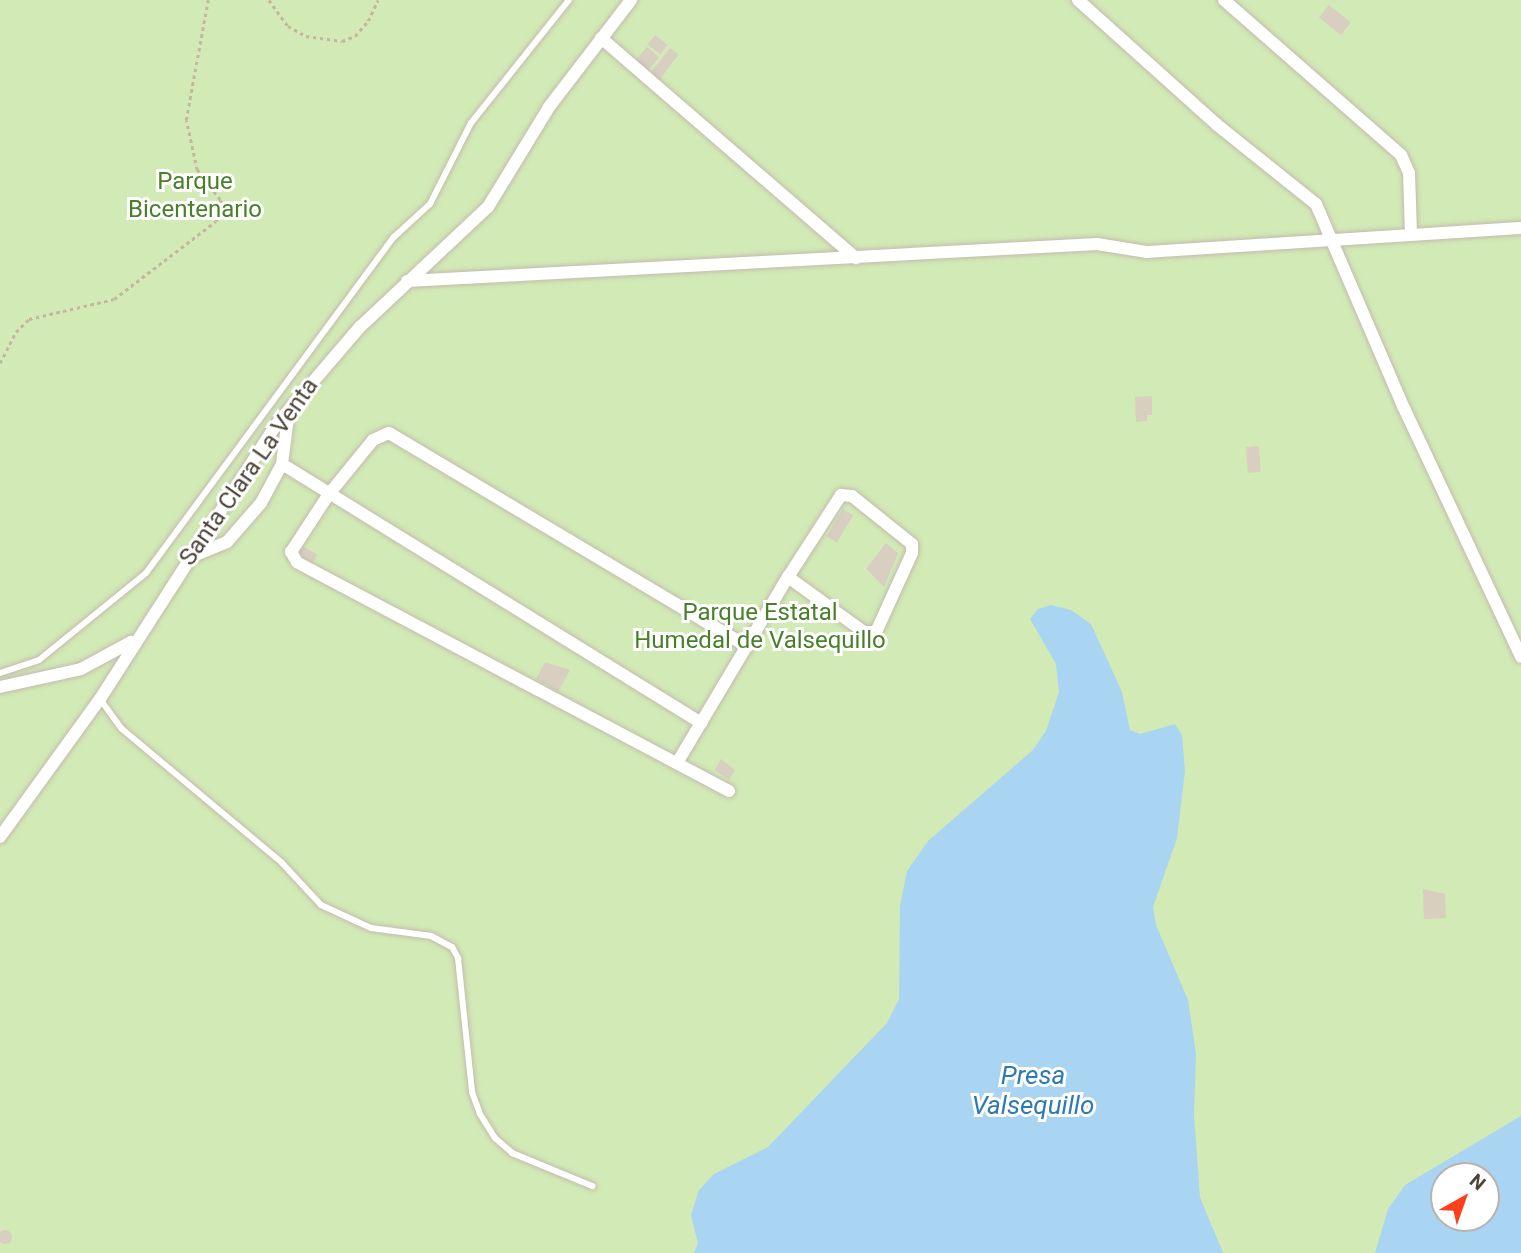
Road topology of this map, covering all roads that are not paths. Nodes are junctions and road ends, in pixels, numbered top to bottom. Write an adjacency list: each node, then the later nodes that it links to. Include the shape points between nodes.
1 (569, 0): 19 (lane, via 471,123 430,204 394,237 146,573 38,660)
2 (631, 0): 5 (street, Santa Clara La Venta)
3 (1078, 0): 8 (street, via 1216,124 1304,192 1324,218)
4 (1224, 0): 7 (street, via 1401,155 1409,173)
5 (601, 38): 9 (street); 10 (street, Santa Clara La Venta, via 549,107 488,207)
6 (1521, 228): 7 (street)
7 (1411, 234): 8 (street)
8 (1334, 242): 9 (street, via 1147,252 1097,244); 18 (street, via 1370,331)
9 (856, 257): 10 (street)
10 (407, 281): 11 (street, Santa Clara La Venta, via 331,357)
11 (289, 410): 12 (street); 14 (street, Santa Clara La Venta)
12 (282, 464): 13 (street); 14 (street, via 261,503 235,534 207,554)
13 (328, 494): 17 (street, via 373,440 389,433); 22 (street); 23 (street, via 293,547 297,562)
14 (186, 559): 16 (street, Santa Clara La Venta)
15 (789, 577): 15 (street, via 841,495 852,496 913,549 880,627 870,634); 17 (street)
16 (134, 640): 20 (street, via 81,669); 21 (street, Santa Clara La Venta)
17 (747, 646): 22 (street)
18 (1521, 657)
19 (0, 673)
20 (0, 687)
21 (100, 699): 25 (street, Santa Clara La Venta); 26 (lane, via 122,729 282,863 321,905 371,928 431,936 452,947 458,958 472,1092 480,1114 495,1138 512,1153)
22 (702, 723): 23 (street)
23 (677, 763): 24 (street)
24 (729, 791)
25 (0, 837)
26 (592, 1186)

